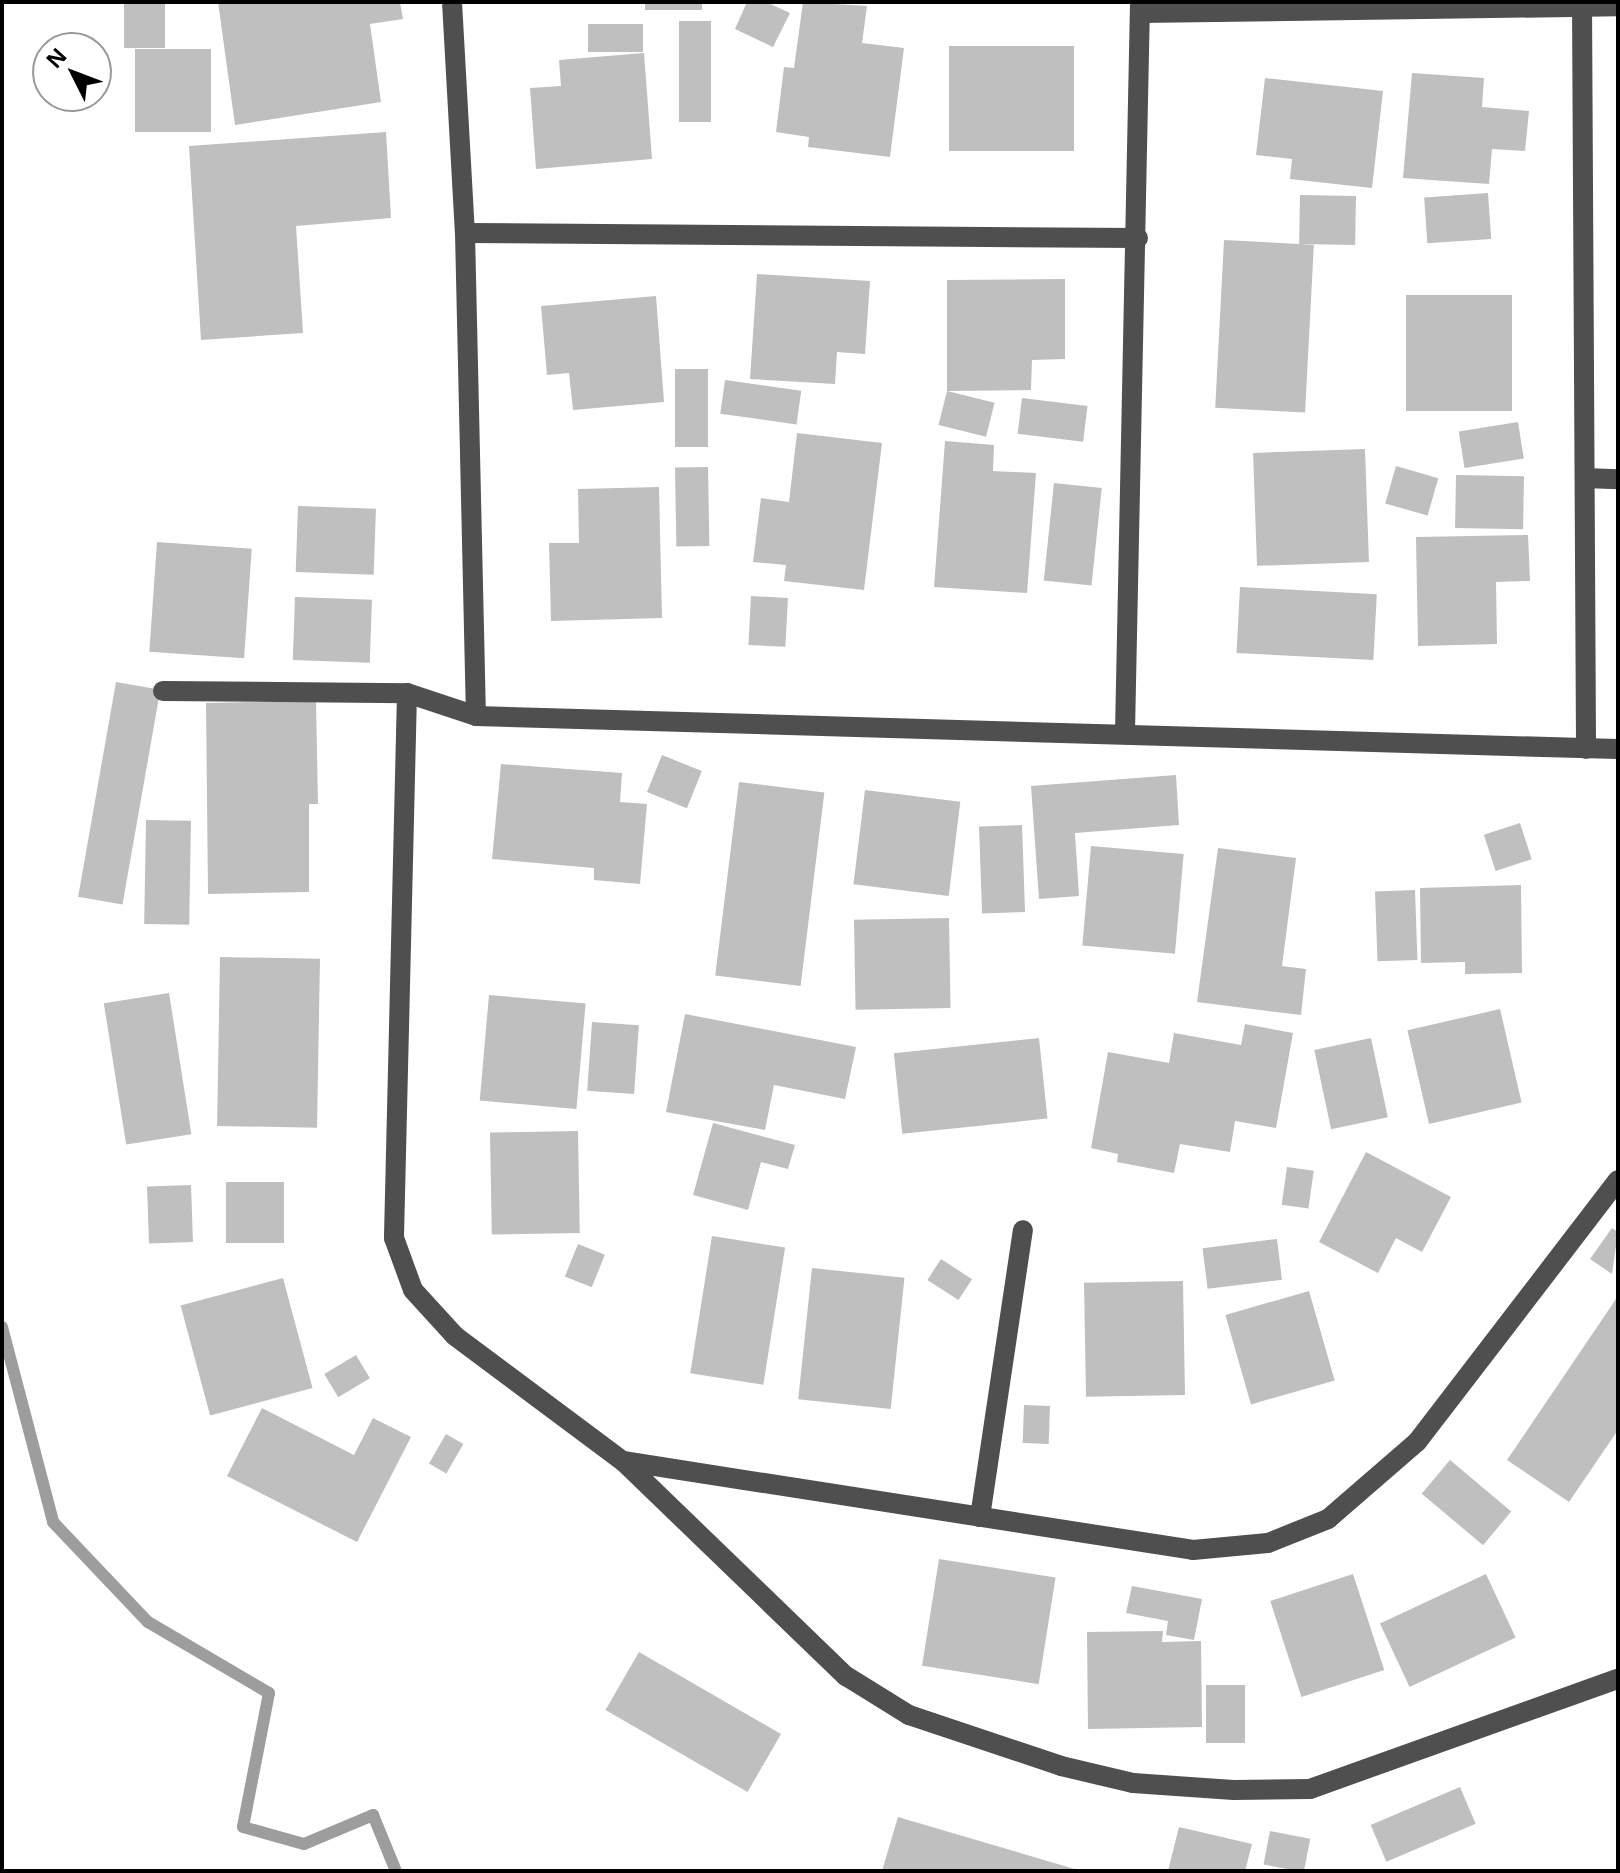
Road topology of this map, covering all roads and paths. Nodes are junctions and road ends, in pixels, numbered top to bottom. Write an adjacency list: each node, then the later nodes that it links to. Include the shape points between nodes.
1 (452, 2): 5 (street)
2 (1582, 4): 3 (street); 4 (street); 7 (street)
3 (1618, 6)
4 (1140, 8): 6 (street)
5 (465, 233): 6 (street); 11 (street)
6 (1138, 238): 12 (street)
7 (1585, 478): 8 (street); 13 (street)
8 (1618, 479)
9 (163, 691): 10 (street)
10 (407, 693): 11 (street); 17 (street, via 394,1238 413,1290 455,1336)
11 (476, 716): 12 (street)
12 (1125, 732): 13 (street)
13 (1586, 749): 14 (street)
14 (1618, 749)
15 (1618, 1180): 18 (street, via 1417,1442 1328,1519 1268,1543 1193,1550)
16 (1023, 1230): 18 (street)
17 (623, 1461): 18 (street); 19 (street, via 846,1676 909,1715 976,1741 1133,1783 1310,1789)
18 (980, 1517)
19 (1618, 1679)

